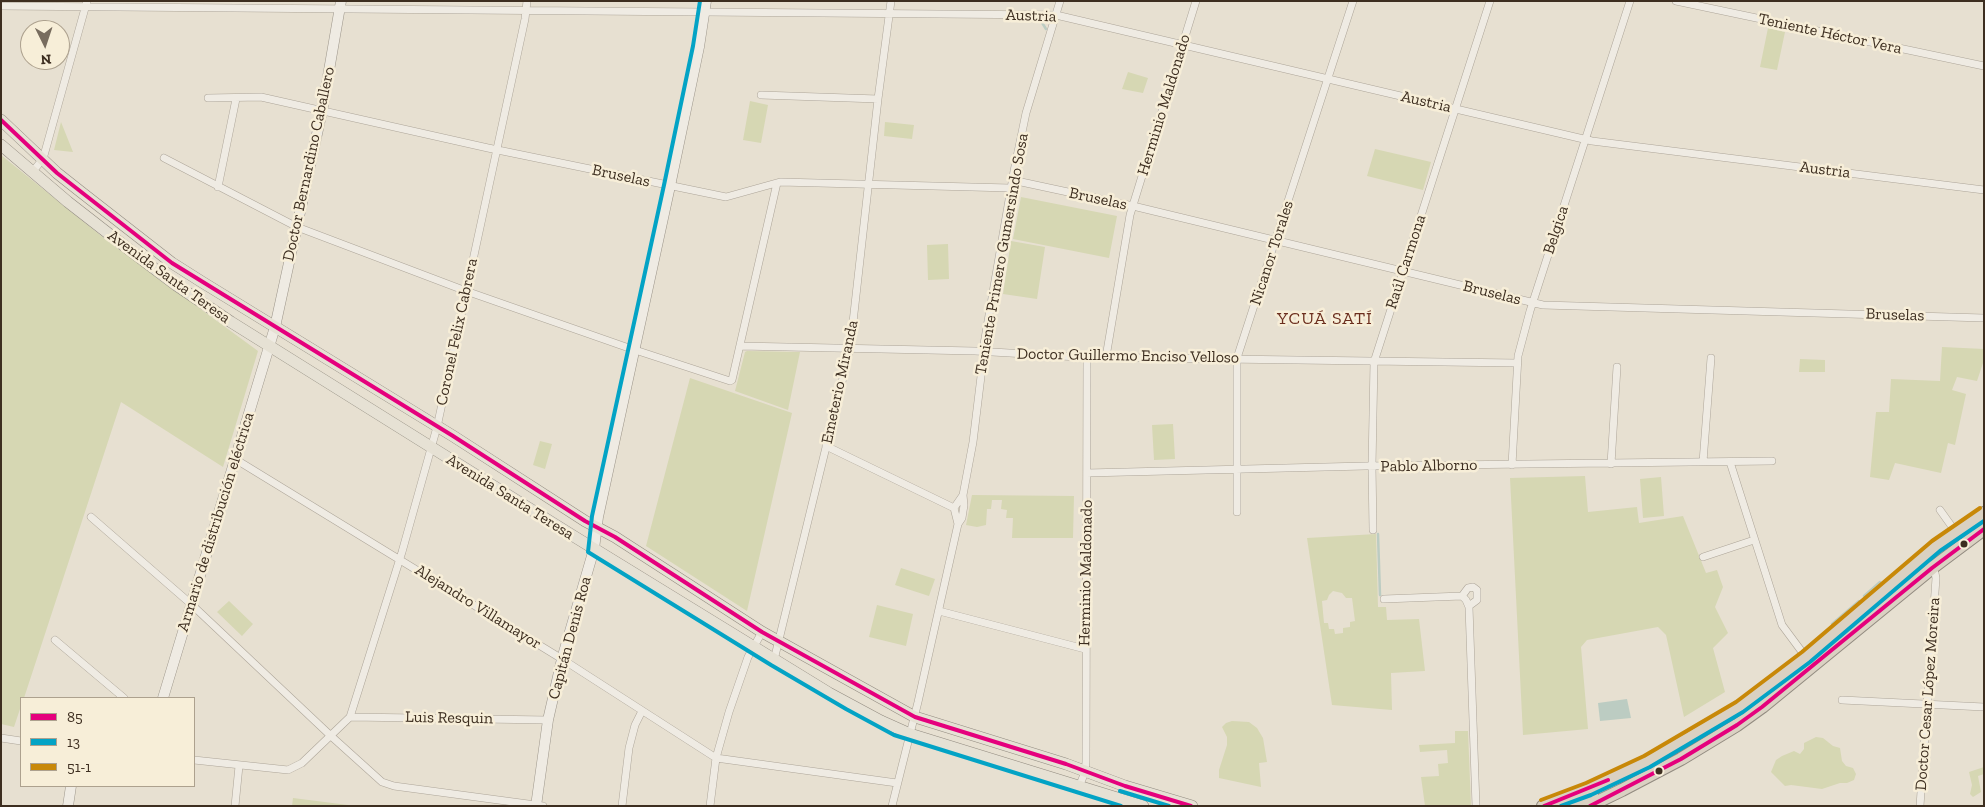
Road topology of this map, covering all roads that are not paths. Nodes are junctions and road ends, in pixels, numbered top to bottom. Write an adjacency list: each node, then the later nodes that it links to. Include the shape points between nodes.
1 (527, 1): 13 (street, Coronel Felix Cabrera)
2 (706, 1): 14 (main road, Capitán Denis Roa)
3 (892, 1): 15 (street, Emeterio Miranda)
4 (1060, 1): 16 (street, Teniente Primero Gumersindo Sosa)
5 (1196, 1): 17 (street, Herminio Maldonado)
6 (1353, 1): 19 (street, Nicanor Torales)
7 (1490, 1): 24 (street, Raúl Carmona)
8 (1630, 1): 27 (street, Belgica)
9 (1676, 1): 18 (street, Teniente Héctor Vera)
10 (86, 4): 11 (street, Austria); 12 (street, Austria); 31 (street)
11 (340, 5): 13 (street, Austria); 25 (main road, Doctor Bernardino Caballero)
12 (1, 6)
13 (527, 10): 14 (street, Austria); 29 (street, Coronel Felix Cabrera)
14 (705, 12): 15 (street, Austria); 37 (main road, Capitán Denis Roa)
15 (889, 14): 16 (street, Austria); 22 (street, Emeterio Miranda)
16 (1056, 16): 17 (street, Austria); 33 (street, Teniente Primero Gumersindo Sosa, via 1026,112)
17 (1183, 46): 19 (street, Austria); 40 (street, Herminio Maldonado)
18 (1984, 66)
19 (1328, 80): 24 (street, Austria); 42 (street, Nicanor Torales)
20 (761, 95): 22 (street)
21 (208, 98): 23 (street, Bruselas)
22 (878, 98): 35 (street, Emeterio Miranda)
23 (236, 99): 25 (street, Bruselas, via 261,97); 36 (street)
24 (1456, 109): 27 (street, Austria); 43 (street, Raúl Carmona)
25 (322, 110): 29 (street, Bruselas); 41 (main road, Doctor Bernardino Caballero)
26 (1, 120): 31 (main road, Avenida Santa Teresa)
27 (1585, 140): 39 (street, Austria); 45 (street, Belgica)
28 (1, 145): 32 (main road, Avenida Santa Teresa)
29 (497, 150): 37 (street, Bruselas); 44 (street, Coronel Felix Cabrera)
30 (164, 158): 36 (street)
31 (43, 159): 32 (street); 47 (main road, Avenida Santa Teresa, via 80,192 172,262)
32 (33, 171): 48 (main road, Avenida Santa Teresa, via 152,268)
33 (1012, 180): 38 (street, Teniente Primero Gumersindo Sosa); 40 (street, Bruselas)
34 (777, 183): 35 (street, Bruselas); 37 (street, Bruselas, via 726,197); 49 (street)
35 (868, 185): 38 (street, Bruselas); 50 (street, Emeterio Miranda)
36 (218, 186): 41 (street)
37 (670, 186): 51 (main road, Capitán Denis Roa)
38 (1010, 188): 52 (street, Teniente Primero Gumersindo Sosa)
39 (1984, 190)
40 (1133, 206): 42 (street, Bruselas); 54 (street, Herminio Maldonado)
41 (297, 227): 44 (street); 47 (main road, Doctor Bernardino Caballero)
42 (1276, 242): 43 (street, Bruselas); 55 (street, Nicanor Torales)
43 (1403, 271): 45 (street, Bruselas); 57 (street, Raúl Carmona)
44 (466, 291): 51 (street); 60 (street, Coronel Felix Cabrera)
45 (1533, 303): 46 (street, Bruselas); 58 (street, Belgica)
46 (1984, 318)
47 (275, 327): 48 (main road, Doctor Bernardino Caballero); 60 (main road, Avenida Santa Teresa)
48 (269, 346): 62 (main road, Avenida Santa Teresa); 63 (main road, Armario de distribución eléctrica)
49 (740, 346): 50 (street, Doctor Guillermo Enciso Velloso); 51 (street, via 730,381)
50 (850, 349): 52 (street, Doctor Guillermo Enciso Velloso); 61 (street, Emeterio Miranda)
51 (636, 350): 79 (main road, Capitán Denis Roa)
52 (983, 352): 53 (street, Doctor Guillermo Enciso Velloso); 72 (street, Teniente Primero Gumersindo Sosa, via 973,442)
53 (1087, 357): 54 (street, Doctor Guillermo Enciso Velloso); 71 (street, Herminio Maldonado)
54 (1106, 357): 55 (street, Doctor Guillermo Enciso Velloso)
55 (1237, 358): 57 (street, Doctor Guillermo Enciso Velloso); 70 (street, Nicanor Torales)
56 (1710, 358): 65 (street)
57 (1374, 362): 58 (street, Doctor Guillermo Enciso Velloso); 69 (street, Raúl Carmona)
58 (1517, 363): 68 (street, Belgica)
59 (1617, 366): 67 (street)
60 (437, 427): 62 (street, Coronel Felix Cabrera); 79 (main road, Avenida Santa Teresa)
61 (826, 446): 73 (street); 96 (street, Emeterio Miranda)
62 (432, 447): 84 (main road, Avenida Santa Teresa); 87 (street, Coronel Felix Cabrera)
63 (235, 459): 87 (street, Alejandro Villamayor); 91 (main road, Armario de distribución eléctrica)
64 (1772, 461): 66 (street, Pablo Alborno)
65 (1703, 462): 66 (street, Pablo Alborno); 67 (street, Pablo Alborno)
66 (1730, 462): 83 (street)
67 (1611, 464): 68 (street, Pablo Alborno)
68 (1512, 465): 69 (street, Pablo Alborno)
69 (1372, 466): 70 (street, Pablo Alborno); 81 (street, Raúl Carmona)
70 (1237, 470): 71 (street, Pablo Alborno); 75 (street, Nicanor Torales)
71 (1087, 473): 98 (street, Herminio Maldonado)
72 (963, 495): 73 (street); 78 (street, Teniente Primero Gumersindo Sosa, via 962,518)
73 (954, 508): 78 (street)
74 (1940, 510): 82 (street)
75 (1237, 512)
76 (1984, 513): 82 (highway)
77 (91, 517): 91 (street)
78 (958, 524): 93 (street, Teniente Primero Gumersindo Sosa)
79 (596, 527): 84 (main road, Capitán Denis Roa); 94 (main road, Avenida Santa Teresa)
80 (1984, 529): 88 (highway)
81 (1374, 530)
82 (1955, 531): 86 (highway)
83 (1754, 540): 85 (street); 99 (street, via 1782,625)
84 (594, 549): 97 (main road, Avenida Santa Teresa); 100 (main road, Capitán Denis Roa)
85 (1703, 557)
86 (1923, 557): 88 (street); 99 (highway)
87 (400, 558): 100 (street, Alejandro Villamayor); 108 (street, Coronel Felix Cabrera)
88 (1932, 568): 99 (highway); 105 (street, Doctor Cesar López Moreira, via 1936,578)
89 (1462, 596): 90 (street); 92 (street); 92 (street, via 1468,588 1477,590 1477,600)
90 (1384, 599)
91 (190, 604): 103 (main road, Armario de distribución eléctrica); 112 (street)
92 (1468, 606): 131 (street)
93 (939, 611): 98 (street); 109 (street)
94 (762, 632): 96 (main road, Avenida Santa Teresa); 97 (street)
95 (55, 640): 102 (street)
96 (779, 642): 101 (street, Emeterio Miranda); 109 (main road, Avenida Santa Teresa)
97 (754, 648): 101 (main road, Avenida Santa Teresa); 115 (street, via 748,657)
98 (1085, 649): 119 (street, Herminio Maldonado)
99 (1805, 657): 118 (highway, via 1711,725); 134 (highway, via 1762,707 1737,725 1681,759)
100 (562, 659): 107 (street, Alejandro Villamayor); 110 (main road, Capitán Denis Roa)
101 (774, 660): 111 (main road, Avenida Santa Teresa, via 849,704)
102 (123, 697)
103 (163, 697)
104 (1842, 700): 105 (street)
105 (1928, 704): 106 (street); 135 (street, Doctor Cesar López Moreira)
106 (1984, 707)
107 (642, 711): 115 (street, Alejandro Villamayor); 126 (street, via 629,748)
108 (350, 717): 110 (street, Luis Resquin); 112 (street, Coronel Felix Cabrera)
109 (915, 717): 111 (street); 119 (main road, Avenida Santa Teresa)
110 (548, 720): 123 (main road, Capitán Denis Roa)
111 (910, 734): 120 (street); 122 (main road, Avenida Santa Teresa)
112 (330, 736): 117 (street, Coronel Felix Cabrera, via 293,769 282,771); 123 (street, via 387,784)
113 (1, 738): 114 (street)
114 (20, 741)
115 (716, 758): 120 (street, Alejandro Villamayor); 127 (street)
116 (195, 760): 117 (street, Coronel Felix Cabrera)
117 (239, 766): 125 (street)
118 (1627, 771): 132 (highway); 133 (highway, via 1614,784 1584,798)
119 (1085, 772): 122 (street, Herminio Maldonado); 130 (main road, Avenida Santa Teresa)
120 (898, 784): 128 (street)
121 (71, 787): 124 (main road)
122 (1079, 787): 129 (main road, Avenida Santa Teresa)
123 (538, 805)
124 (68, 806)
125 (235, 806)
126 (622, 806)
127 (710, 806)
128 (892, 806)
129 (1143, 806)
130 (1192, 806)
131 (1476, 806)
132 (1543, 806)
133 (1576, 806)
134 (1589, 806)
135 (1920, 806)

